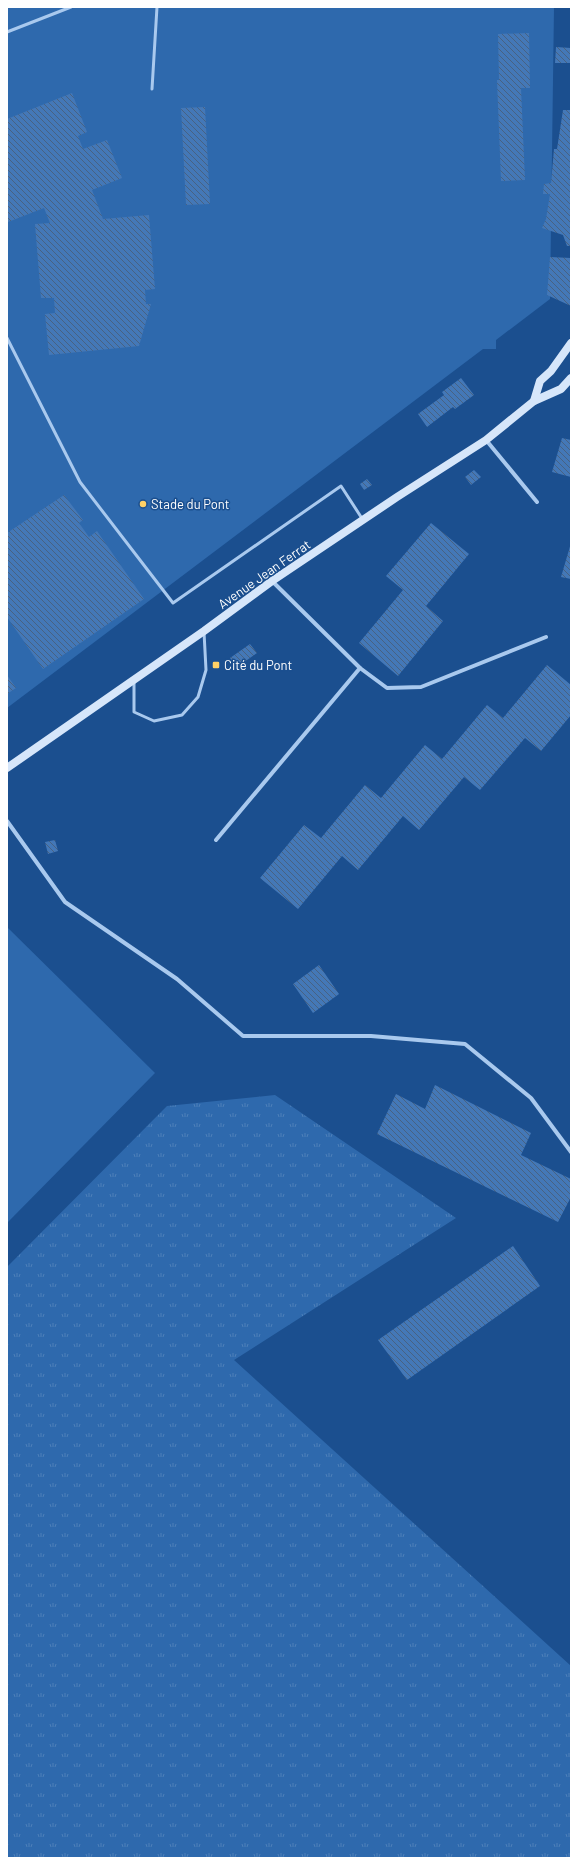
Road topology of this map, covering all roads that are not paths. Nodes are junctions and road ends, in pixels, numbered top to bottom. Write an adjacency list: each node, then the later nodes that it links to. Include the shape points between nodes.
1 (71, 7): 3 (lane)
2 (157, 7): 4 (lane)
3 (7, 32)
4 (152, 90)
5 (7, 338): 11 (lane, via 80,482 173,603 341,486)
6 (571, 343): 8 (main road, via 551,371 540,381)
7 (571, 378): 8 (main road, Avenue Jean Ferrat, via 561,389)
8 (534, 401): 9 (main road, Avenue Jean Ferrat)
9 (486, 440): 10 (street); 11 (main road, Avenue Jean Ferrat)
10 (537, 502)
11 (363, 520): 12 (main road, Avenue Jean Ferrat)
12 (272, 581): 13 (main road, Avenue Jean Ferrat); 15 (street)
13 (204, 631): 16 (main road, Avenue Jean Ferrat); 16 (lane, via 206,670 198,697 182,715 154,721 134,712)
14 (546, 637): 15 (street, via 421,687 387,688)
15 (360, 668): 19 (street)
16 (134, 680): 17 (main road, Avenue Jean Ferrat)
17 (7, 768)
18 (7, 821): 20 (street, via 65,902 177,979 243,1036 371,1036 465,1044 531,1098)
19 (216, 840)
20 (571, 1152)

